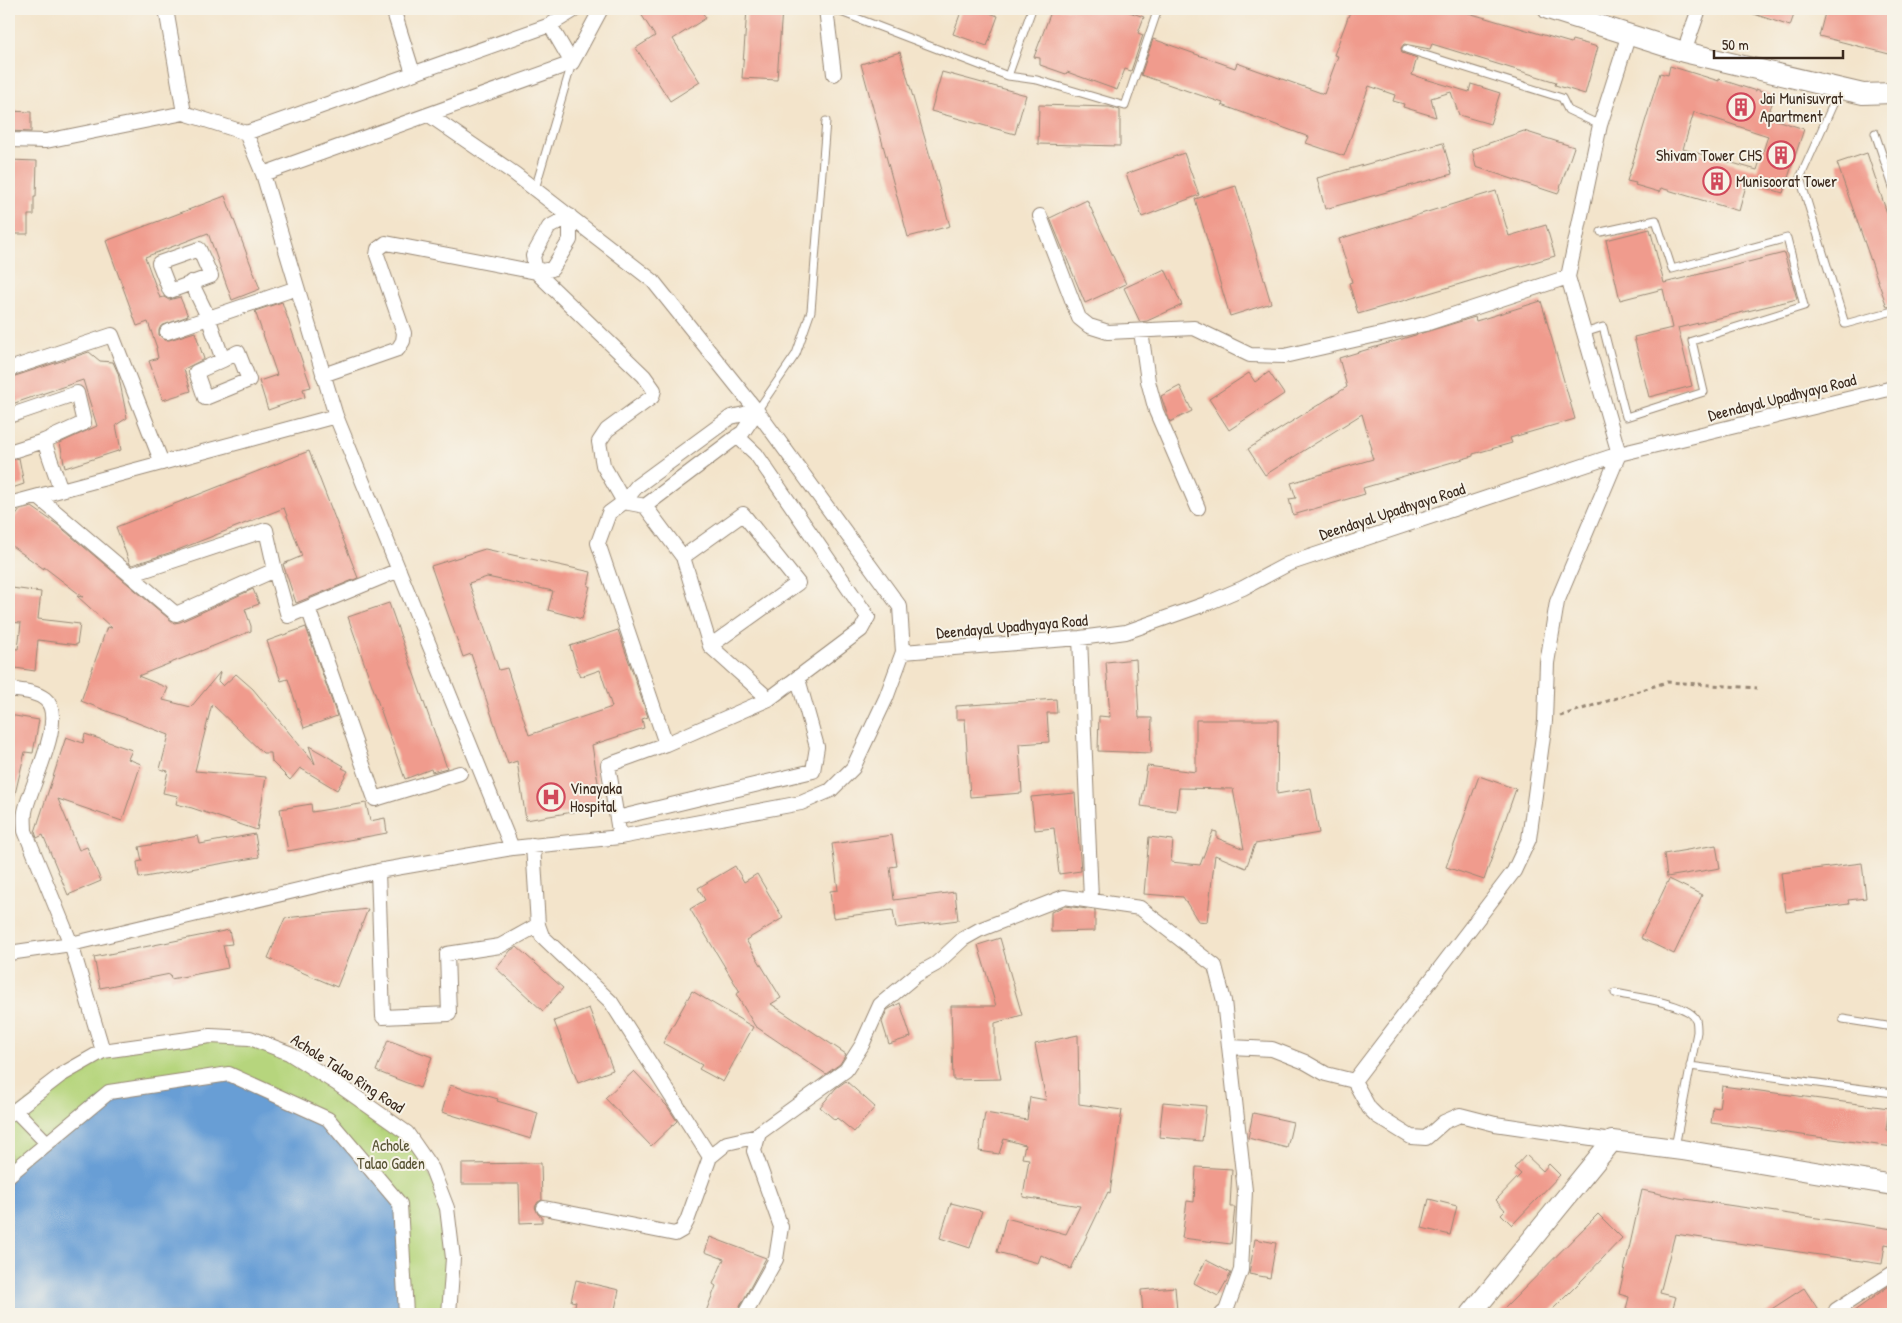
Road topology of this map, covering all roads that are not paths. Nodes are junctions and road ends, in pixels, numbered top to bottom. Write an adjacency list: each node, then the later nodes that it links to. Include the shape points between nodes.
1 (166, 9): 21 (street)
2 (393, 9): 16 (street)
3 (576, 9): 11 (street)
4 (601, 9): 15 (street)
5 (826, 9): 17 (street)
6 (833, 9): 18 (lane)
7 (1032, 9): 18 (lane)
8 (1158, 9): 18 (lane, via 1125,106 1037,80)
9 (1548, 9): 12 (street)
10 (1699, 9): 14 (street)
11 (550, 25): 15 (street); 16 (street)
12 (1629, 34): 14 (street); 24 (street)
13 (1406, 49): 24 (lane, via 1562,98 1568,110)
14 (1684, 52): 19 (street)
15 (572, 63): 22 (street); 30 (lane)
16 (412, 73): 25 (street)
17 (834, 74)
18 (1008, 76)
19 (1840, 89): 20 (street, via 1862,94); 38 (lane, via 1800,178 1846,324)
20 (1893, 93)
21 (184, 113): 25 (street); 27 (street, via 46,141)
22 (429, 115): 28 (street); 30 (street)
23 (826, 122): 47 (lane, via 811,311 796,354)
24 (1600, 125): 35 (street)
25 (246, 133): 28 (street)
26 (1874, 133): 29 (lane)
27 (9, 140)
28 (263, 174): 37 (street)
29 (1893, 187)
30 (535, 189): 31 (street)
31 (570, 216): 34 (street, via 548,227 533,256); 34 (street, via 570,240 552,269); 47 (street, via 654,281)
32 (1040, 216): 40 (street, via 1079,318 1089,326 1108,332)
33 (1601, 232): 42 (lane, via 1656,220 1672,269 1787,238 1804,306 1692,341 1704,392 1626,417 1603,327)
34 (536, 272): 45 (street, via 386,243 381,245 378,255 404,333 403,341 398,349); 57 (street, via 644,376 654,390 652,397 607,430 599,442 602,465)
35 (1568, 277): 40 (street, via 1425,324 1284,356 1250,355 1194,328); 42 (street)
36 (191, 282): 39 (street)
37 (297, 288): 39 (street); 45 (street)
38 (1893, 310)
39 (208, 318): 41 (street); 43 (street)
40 (1141, 331): 60 (street, via 1156,411)
41 (166, 332)
42 (1584, 333): 53 (street)
43 (223, 360)
44 (9, 369): 54 (street, via 112,335)
45 (323, 375): 49 (street)
46 (1893, 388): 53 (street, Deendayal Upadhyaya Road)
47 (758, 411): 50 (street); 57 (street, via 731,417 637,486); 68 (street, via 900,607)
48 (9, 416): 51 (street, via 77,392 84,423)
49 (336, 416): 54 (street); 63 (street)
50 (737, 436): 59 (street); 69 (street, via 756,454 868,617 861,630)
51 (44, 440): 52 (street); 55 (street)
52 (9, 452)
53 (1619, 454): 66 (street, Deendayal Upadhyaya Road, via 1288,564 1208,603 1126,632); 89 (street, via 1557,602 1548,663 1545,721 1528,839 1514,871)
54 (162, 463): 55 (street)
55 (62, 490): 56 (street)
56 (38, 496): 58 (street); 64 (street)
57 (624, 502): 59 (street); 72 (street, via 609,513 598,543)
58 (9, 504)
59 (645, 506): 61 (street)
60 (1198, 508)
61 (683, 557): 67 (street); 67 (street, via 743,514 798,583)
62 (275, 570): 64 (street, via 176,614); 64 (street, via 266,530); 65 (street, via 288,616)
63 (399, 570): 65 (street); 77 (street)
64 (130, 575)
65 (308, 608): 73 (street, via 375,799)
66 (1080, 638): 68 (street, Deendayal Upadhyaya Road); 79 (street)
67 (710, 646): 71 (street)
68 (903, 652): 75 (street, via 886,698 853,768 831,790 802,802)
69 (798, 679): 71 (street); 74 (street, via 816,747 813,771)
70 (9, 689): 81 (street, via 32,692 46,700 53,711 53,726 25,813 25,831)
71 (769, 699): 72 (street)
72 (666, 744): 74 (street, via 608,765)
73 (460, 773)
74 (617, 818): 75 (street)
75 (620, 837): 76 (street)
76 (533, 845): 77 (street); 80 (street)
77 (512, 848): 78 (street)
78 (378, 871): 80 (street, via 383,1017 449,1014 447,954 500,946); 81 (street)
79 (1092, 900): 86 (street, via 1140,908 1215,966); 92 (street, via 1064,896 963,938 936,964 916,975 880,1006 846,1070)
80 (538, 925): 96 (street, via 542,936 611,1002)
81 (71, 944): 82 (street); 87 (street)
82 (9, 953)
83 (1615, 993): 88 (lane, via 1689,1011 1696,1019 1697,1032)
84 (1843, 1019): 85 (lane)
85 (1893, 1027)
86 (1230, 1047): 89 (street, via 1272,1049 1326,1074); 105 (street, via 1246,1191 1241,1270)
87 (103, 1050): 91 (street, Achole Talao Ring Road, via 61,1075); 103 (street, Achole Talao Ring Road, via 210,1036 250,1038 290,1053 406,1133 432,1169 447,1208 453,1258)
88 (1690, 1066): 90 (lane); 95 (lane)
89 (1354, 1080): 93 (street, via 1377,1116 1411,1137 1426,1138 1444,1122 1460,1115 1495,1124)
90 (1893, 1093)
91 (12, 1112): 94 (street)
92 (758, 1136): 96 (street, via 727,1143); 104 (street, via 754,1151 781,1227 776,1259)
93 (1612, 1141): 95 (street); 106 (street)
94 (47, 1143): 97 (street); 102 (street, via 109,1092 229,1074 328,1119 400,1204)
95 (1674, 1150): 98 (street)
96 (710, 1157): 99 (street, via 687,1221 676,1234)
97 (9, 1175)
98 (1893, 1184)
99 (544, 1208)
100 (1893, 1273): 101 (street)
101 (1836, 1310)
102 (406, 1314)
103 (449, 1314)
104 (745, 1314)
105 (1222, 1314)
106 (1471, 1314)

